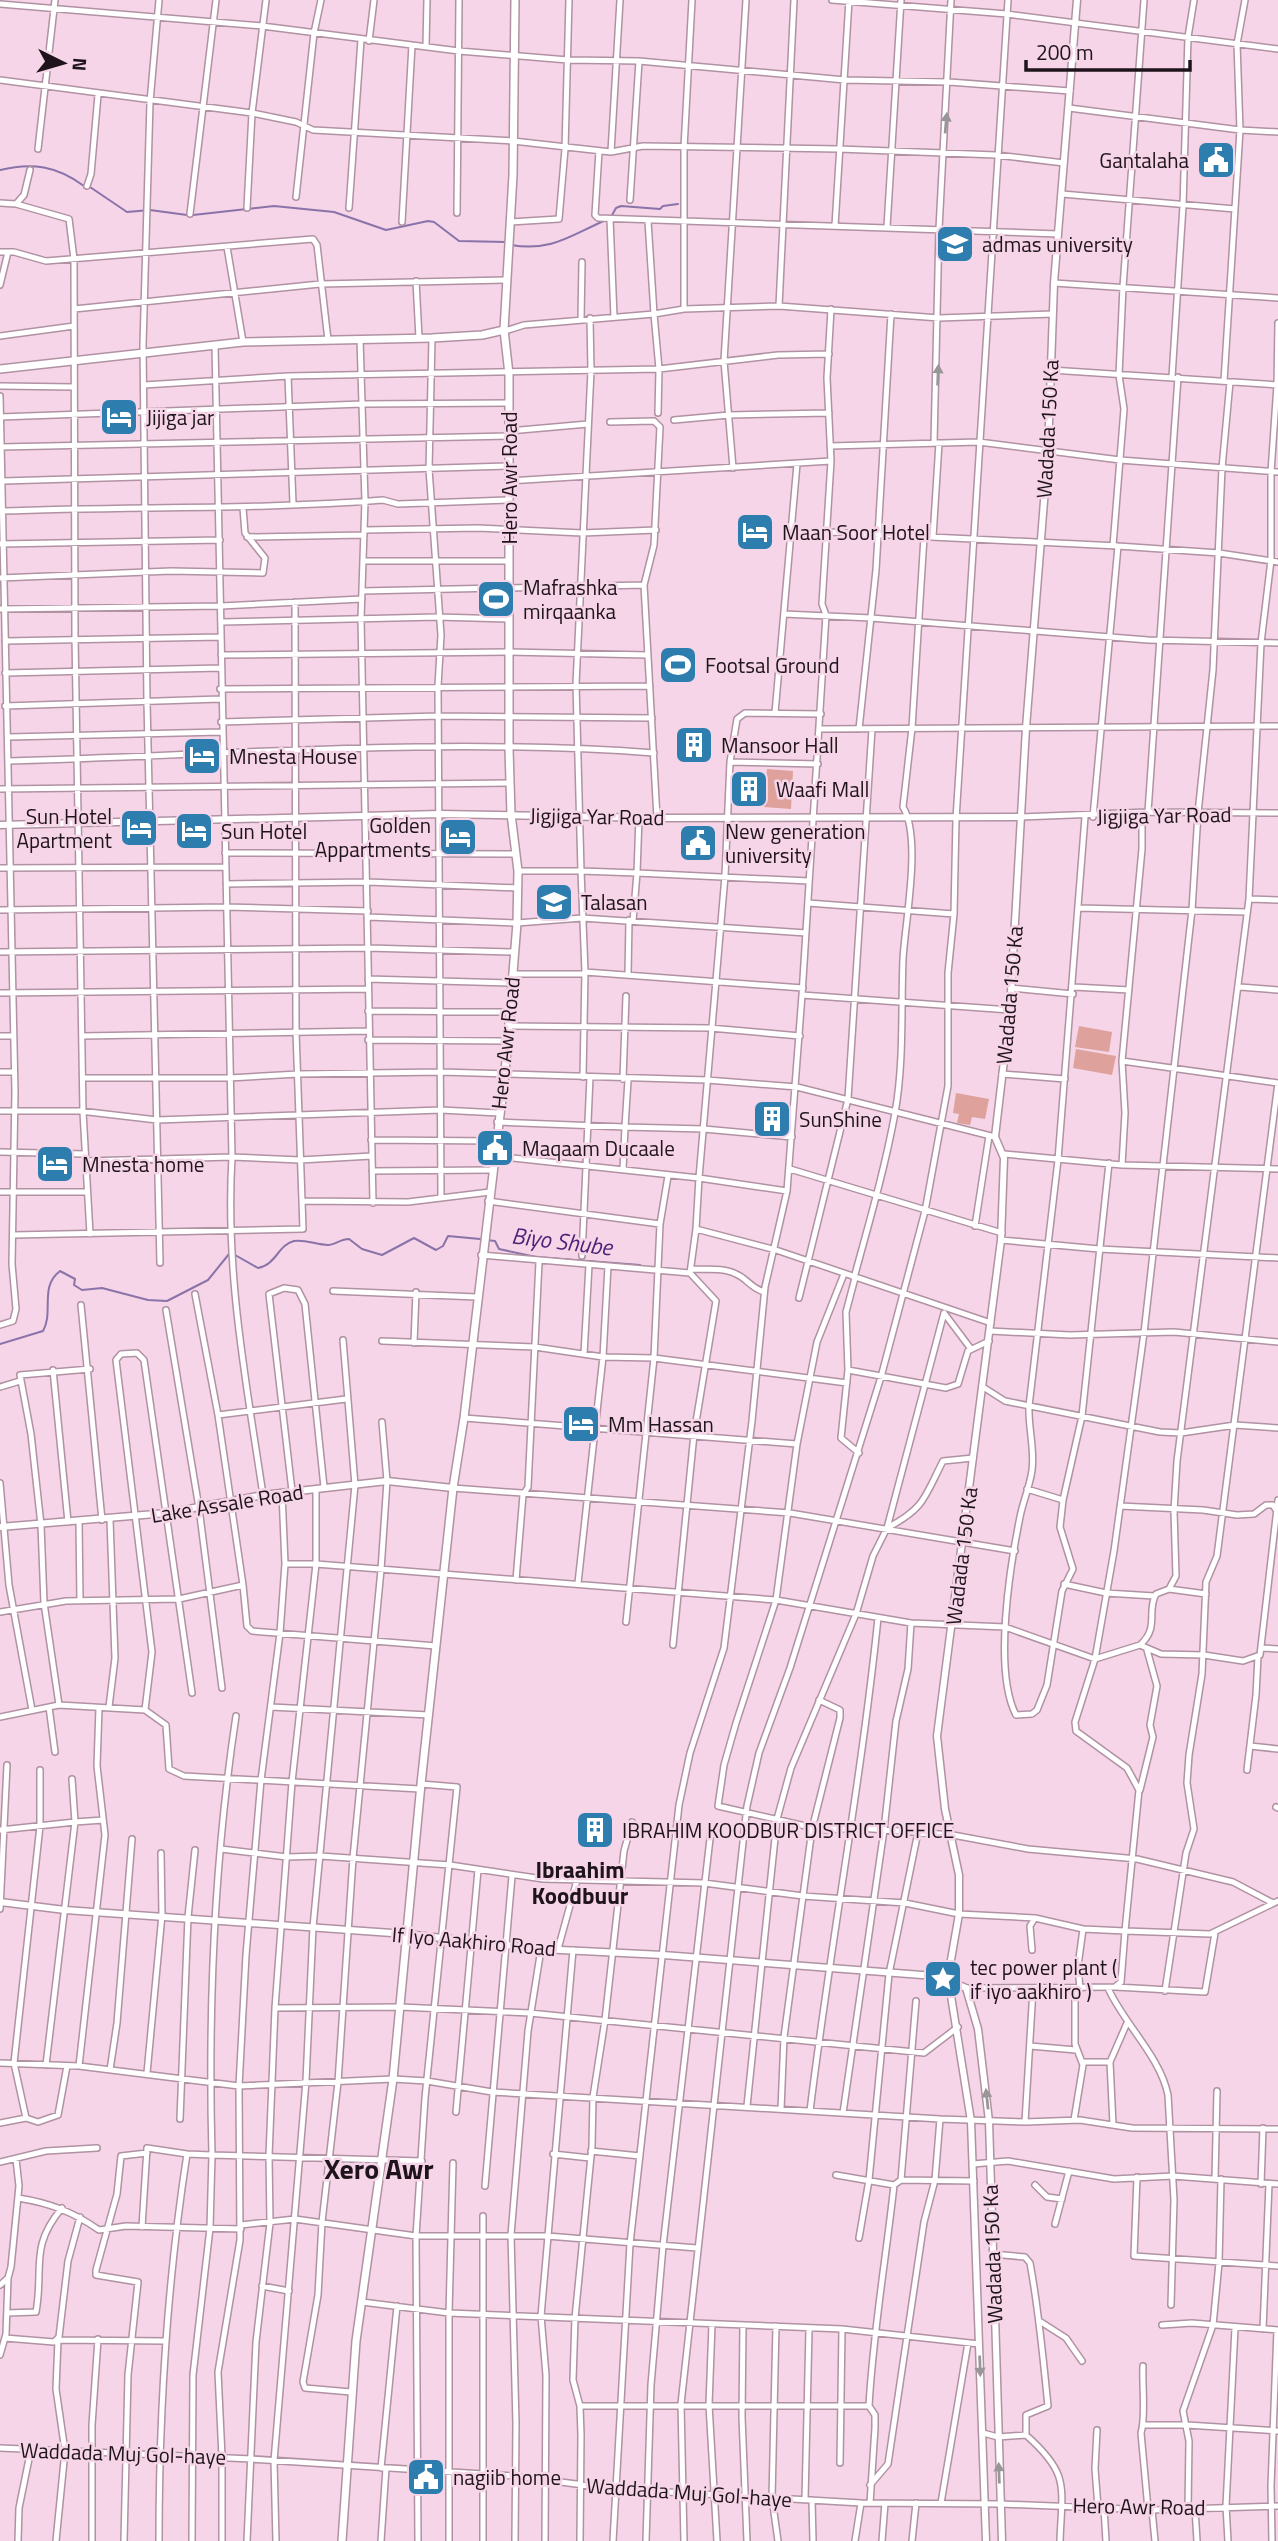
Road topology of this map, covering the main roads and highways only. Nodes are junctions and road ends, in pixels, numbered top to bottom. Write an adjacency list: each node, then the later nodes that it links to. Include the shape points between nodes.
1 (515, 0): 2 (main road, Hero Awr Road)
2 (505, 331): 3 (main road, via 432,338 243,342); 4 (main road, Hero Awr Road, via 509,374 509,749 517,923 505,1073 412,1863 393,2079 351,2392)
3 (0, 369)
4 (342, 2541)

